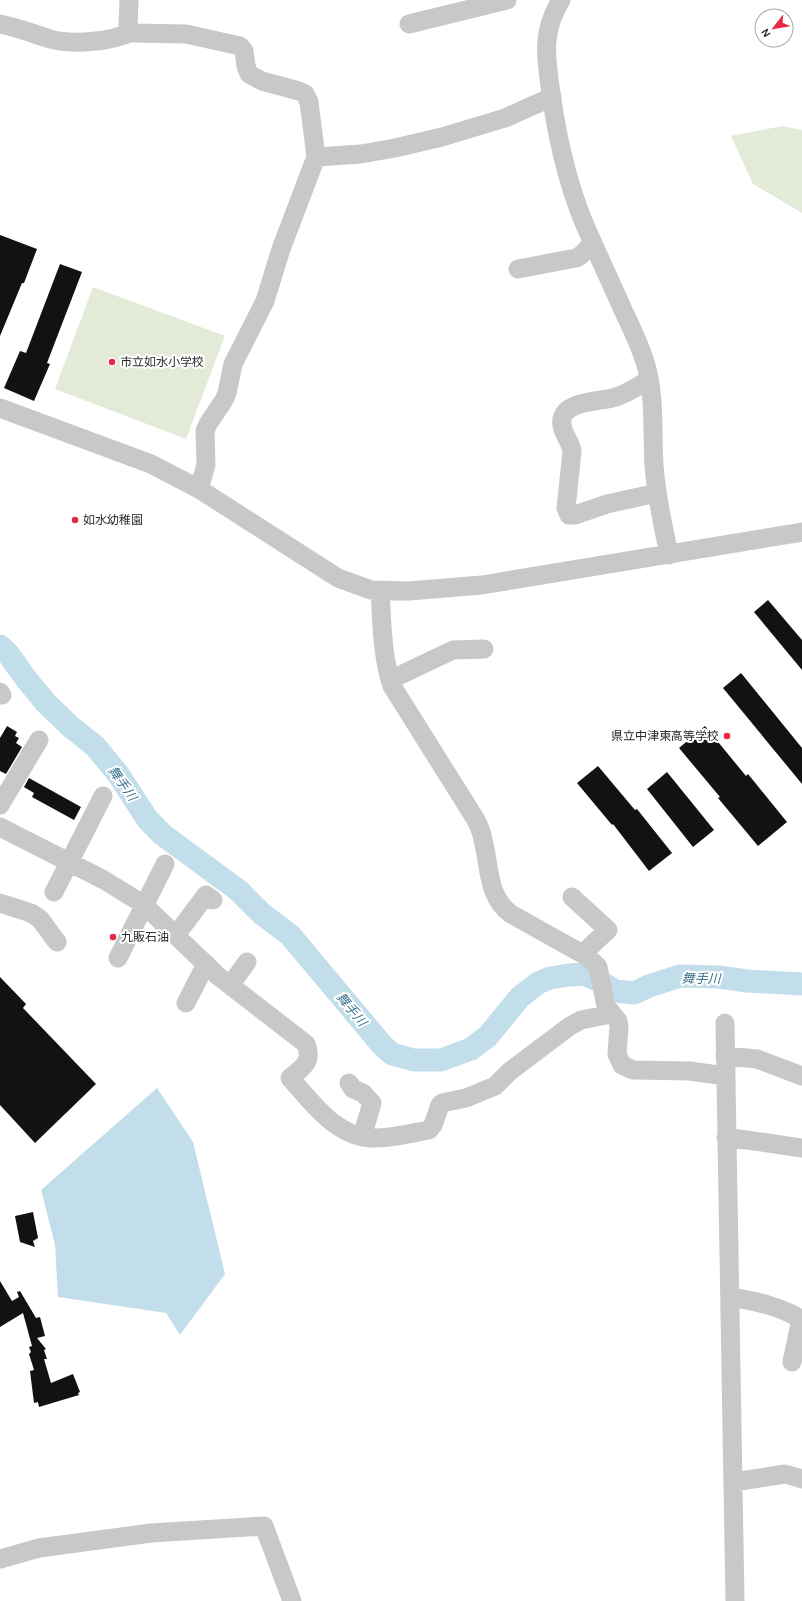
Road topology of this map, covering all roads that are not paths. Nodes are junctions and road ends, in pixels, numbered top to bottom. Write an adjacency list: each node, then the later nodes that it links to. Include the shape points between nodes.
1 (129, 0): 6 (street, via 127,22)
2 (507, 0): 5 (street)
3 (561, 0): 7 (street, via 550,20 547,33 547,60)
4 (0, 24): 6 (street, via 20,28 49,39 75,43 122,36)
5 (409, 24)
6 (131, 32): 8 (street, via 186,34 242,48 249,74 262,81 305,94 309,102)
7 (552, 97): 8 (street, via 505,118 442,137 361,154); 9 (street, via 568,178)
8 (316, 157): 13 (street, via 277,259 265,301 233,364 224,400 205,431 206,465)
9 (593, 243): 10 (street, via 576,258); 11 (street, via 636,339)
10 (518, 269)
11 (649, 380): 14 (street); 14 (street, via 614,398 576,405 563,416 562,430 572,451 566,508 569,515 575,515)
12 (0, 408): 13 (street, via 150,464)
13 (199, 489): 17 (street, via 338,578 363,588)
14 (657, 493): 16 (street)
15 (802, 532): 16 (street)
16 (669, 555): 17 (street, via 466,588)
17 (380, 591): 19 (street, via 382,638)
18 (484, 649): 19 (street, via 453,650)
19 (390, 680): 33 (street, via 476,820 484,841 491,883 503,909)
20 (39, 740): 22 (street)
21 (103, 796): 24 (street)
22 (0, 805)
23 (0, 827): 24 (street)
24 (70, 862): 26 (street); 30 (street)
25 (165, 864): 30 (street)
26 (54, 892)
27 (572, 897): 33 (street, via 608,930)
28 (213, 900): 31 (street, via 206,895)
29 (0, 903): 32 (street, via 32,913 40,919)
30 (144, 905): 31 (street); 34 (street)
31 (176, 935): 36 (street)
32 (57, 942)
33 (583, 954): 39 (street, via 598,966 606,1006)
34 (118, 958)
35 (247, 962): 37 (street)
36 (206, 964): 37 (street); 38 (street)
37 (231, 984): 46 (street, via 306,1044 308,1060 290,1078 323,1114 344,1130)
38 (186, 1003)
39 (611, 1014): 42 (street, via 616,1017 619,1026 616,1054 626,1068 690,1071); 46 (street, via 573,1024 509,1072 495,1086 466,1098 442,1103 429,1130 381,1138)
40 (725, 1023): 41 (street)
41 (725, 1056): 42 (street); 43 (street, via 757,1059)
42 (725, 1076): 45 (street)
43 (802, 1076)
44 (349, 1083): 46 (street, via 372,1103)
45 (726, 1136): 47 (street); 48 (street)
46 (362, 1137)
47 (802, 1148)
48 (730, 1297): 49 (street, via 788,1311 801,1319); 51 (street)
49 (792, 1362)
50 (802, 1479): 51 (street, via 785,1474)
51 (734, 1482): 54 (street)
52 (0, 1560): 53 (street, via 39,1548 151,1532 264,1526)
53 (292, 1601)
54 (735, 1601)

